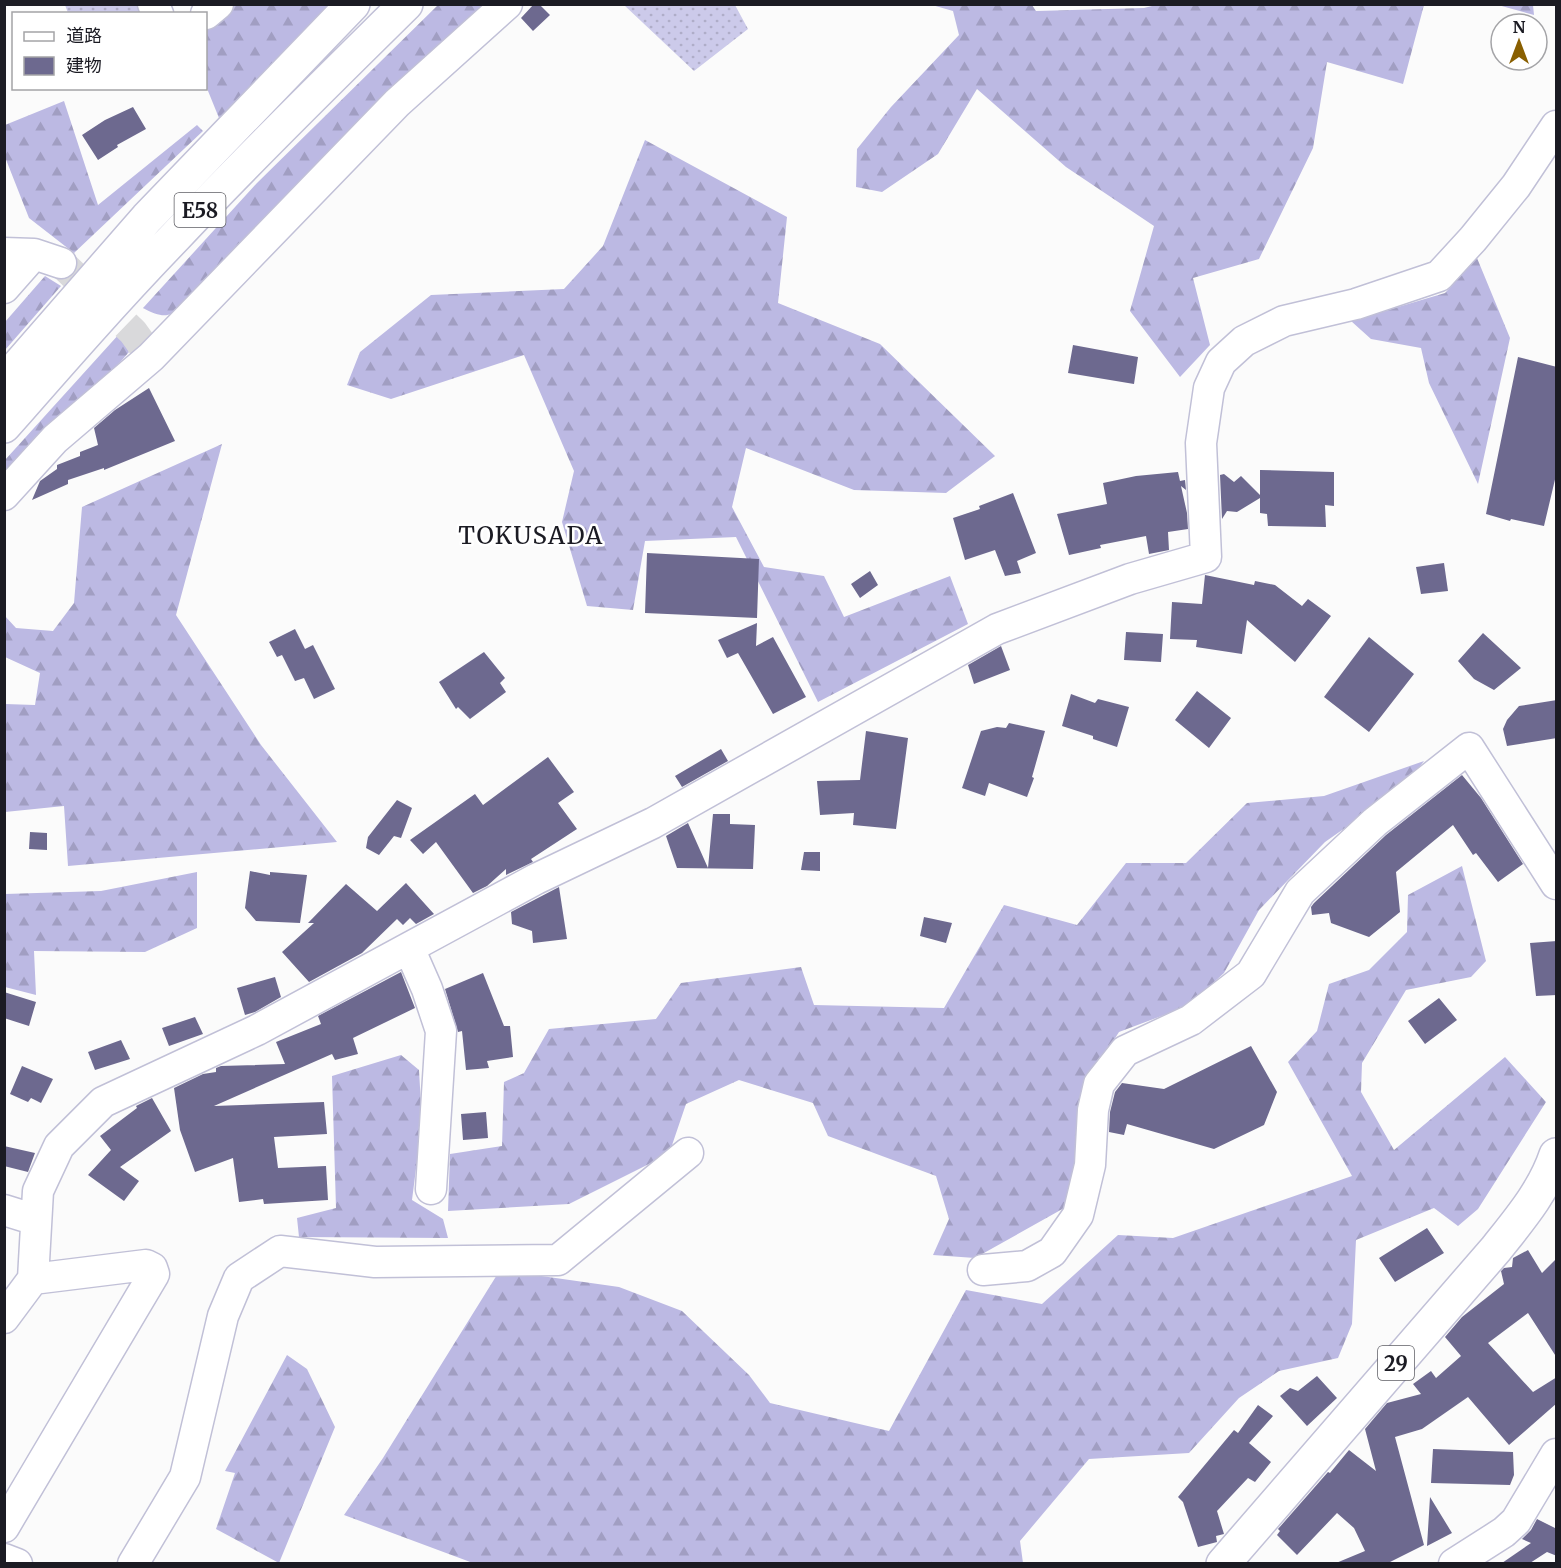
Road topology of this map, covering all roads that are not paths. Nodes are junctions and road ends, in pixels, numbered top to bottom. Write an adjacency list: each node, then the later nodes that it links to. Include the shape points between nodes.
1 (353, 4): 7 (main road, E58, via 147,218)
2 (406, 4): 8 (main road, E58, via 173,238)
3 (507, 4): 9 (street, via 398,103 151,357 56,439)
4 (1557, 126): 11 (street, via 1516,186 1439,276 1356,304 1284,321 1244,341 1221,362 1209,388 1202,443 1206,557 1130,579 997,629 652,823 536,879)
5 (4, 253): 6 (street, via 47,259)
6 (4, 288)
7 (4, 382)
8 (4, 426)
9 (4, 495)
10 (1557, 884): 17 (street, via 1469,748 1375,822 1300,892 1251,974 1191,1020 1125,1051 1099,1084 1078,1215 1052,1252 1027,1266)
11 (409, 948): 14 (street, via 441,1031); 16 (street, via 257,1030 103,1102 59,1146 38,1191)
12 (688, 1153): 24 (street, via 558,1260 375,1262 280,1251 239,1278 223,1316 185,1477)
13 (1557, 1155): 25 (main road, 29, via 1524,1214 1496,1249)
14 (431, 1189)
15 (4, 1210): 16 (street)
16 (36, 1220): 18 (street)
17 (983, 1270)
18 (33, 1279): 19 (street); 21 (street, via 146,1265 154,1274)
19 (4, 1318)
20 (1557, 1454): 26 (street, via 1516,1521)
21 (4, 1527)
22 (4, 1559): 23 (street)
23 (18, 1563)
24 (133, 1563)
25 (1223, 1563)
26 (1454, 1563)

